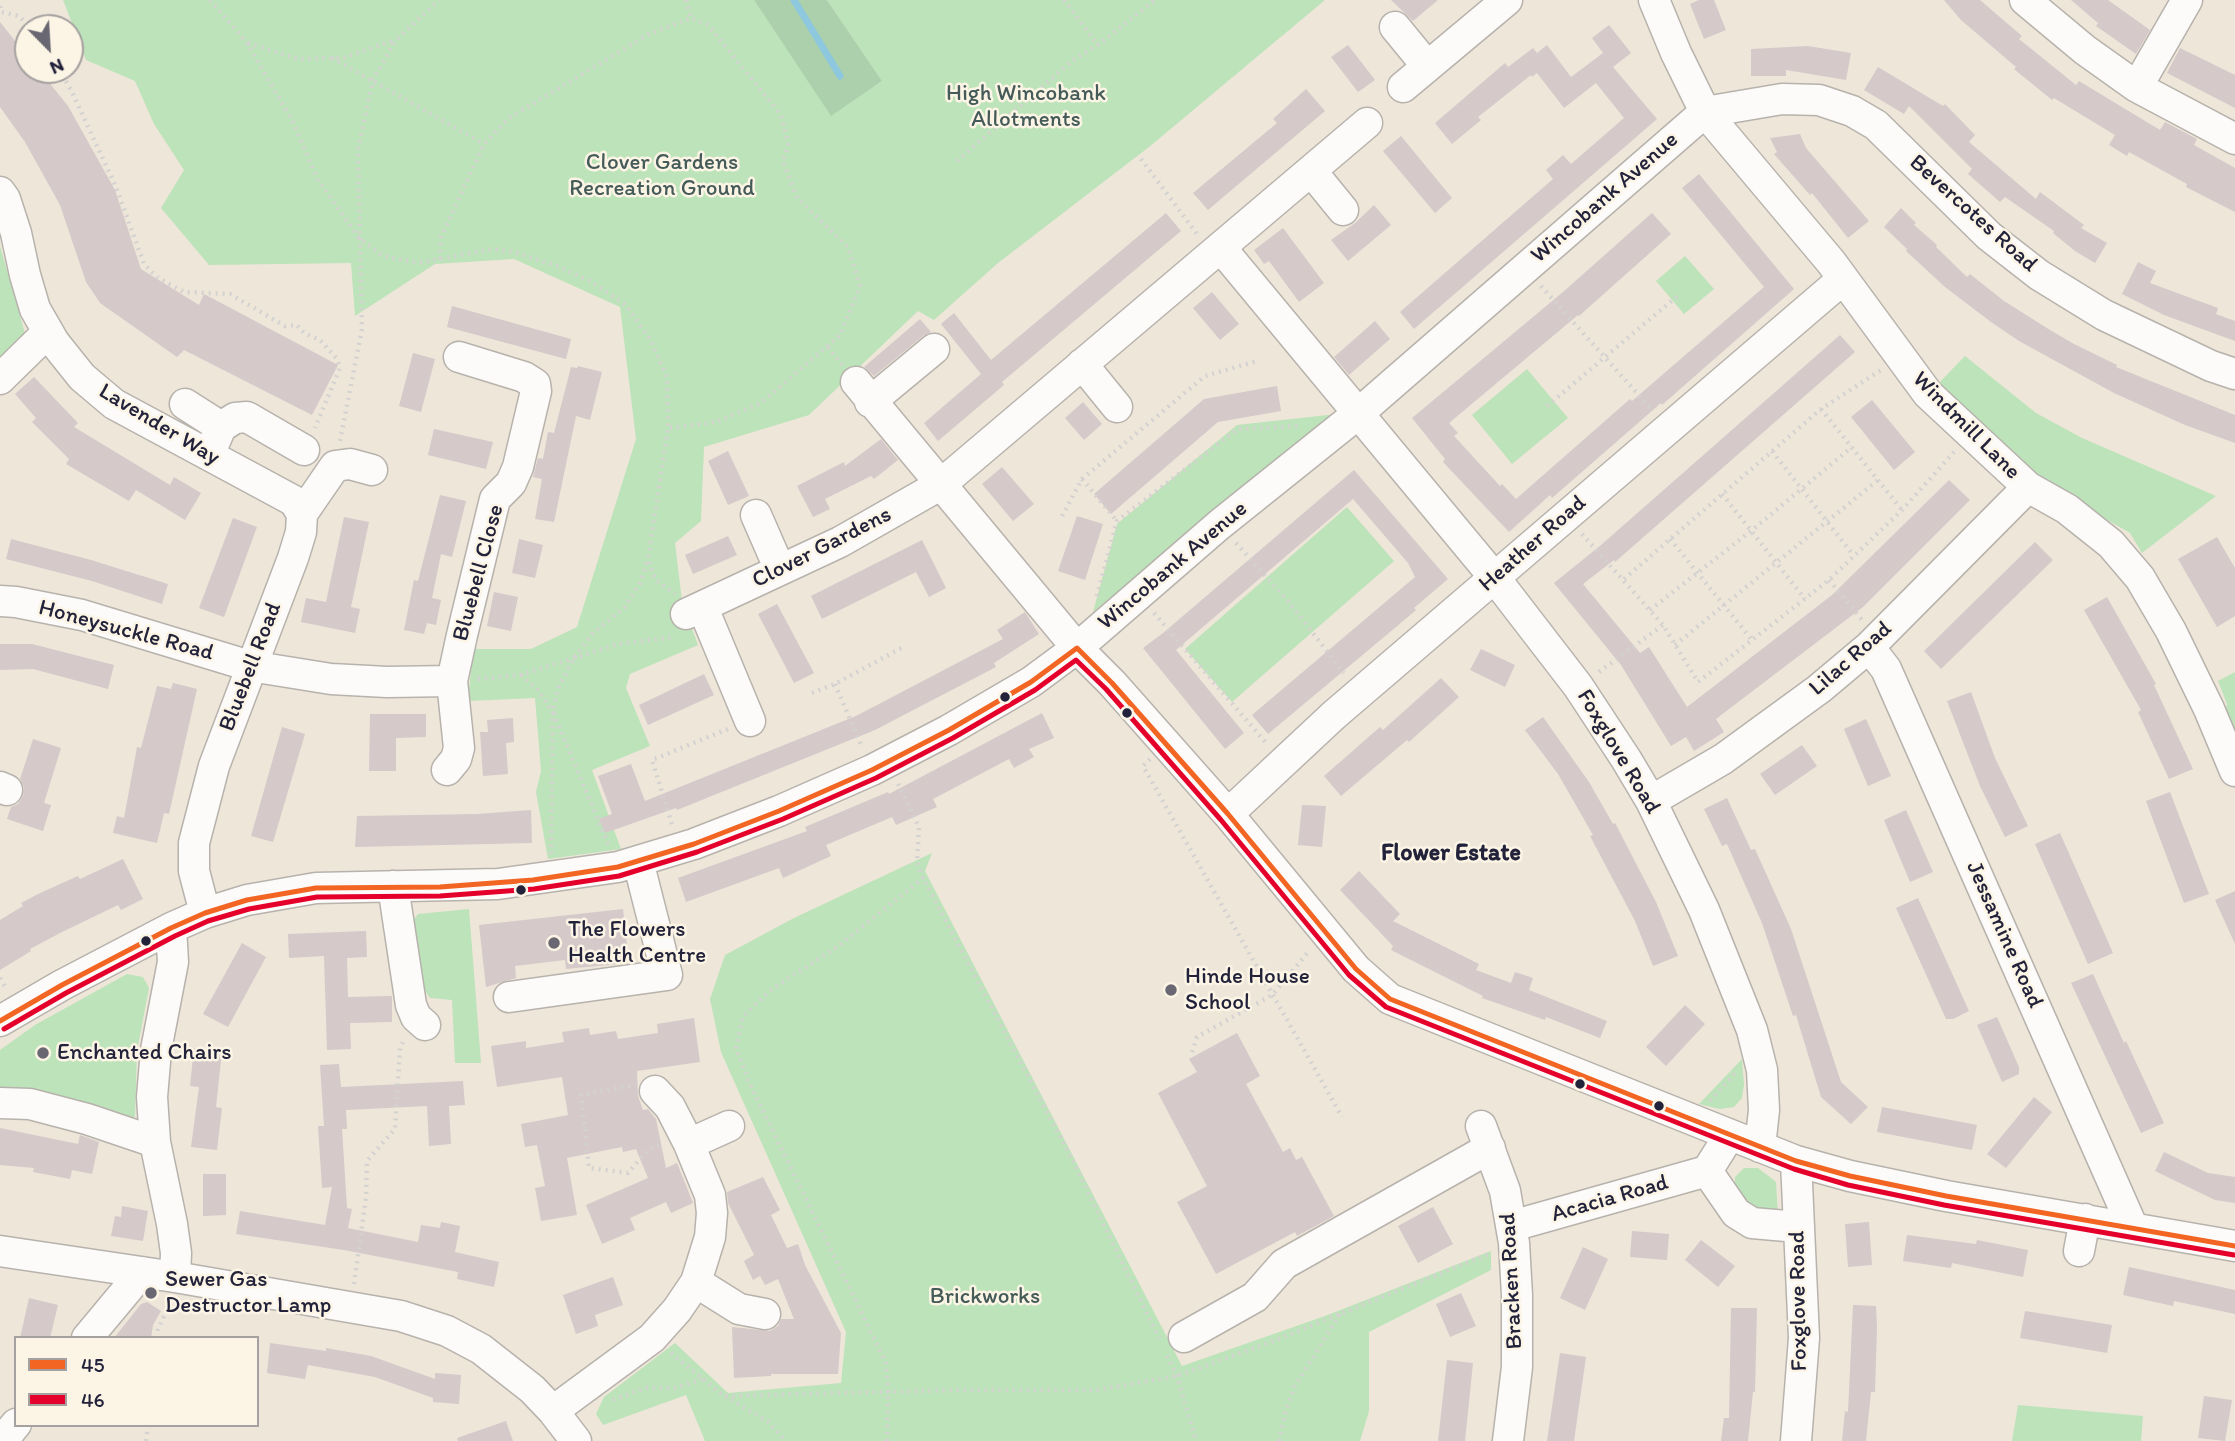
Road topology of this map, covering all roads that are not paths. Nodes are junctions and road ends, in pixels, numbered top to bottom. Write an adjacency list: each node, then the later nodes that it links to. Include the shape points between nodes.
1 (1507, 0): 6 (street)
2 (1654, 0): 9 (street, Windmill Lane)
3 (2025, 0): 8 (street)
4 (2187, 0): 8 (street)
5 (1395, 27): 6 (street)
6 (1427, 66): 7 (street)
7 (1403, 87)
8 (2137, 87): 11 (street)
9 (1705, 112): 16 (street, Windmill Lane); 21 (street, Bevercotes Road, via 1782,99 1819,100 1852,111 1876,125 1989,236 2039,275 2104,315); 25 (street, Wincobank Avenue)
10 (1367, 123): 12 (street, Clover Gardens)
11 (2235, 139)
12 (1312, 172): 14 (street); 15 (street, Clover Gardens)
13 (0, 192): 17 (street, Lavender Way, via 16,233 35,309)
14 (1343, 210)
15 (1217, 252): 20 (street, Clover Gardens); 25 (street)
16 (1843, 279): 31 (street, Windmill Lane, via 1928,394); 35 (street, Heather Road)
17 (48, 332): 22 (street); 28 (street, Lavender Way, via 82,377 114,404)
18 (934, 349): 30 (street, via 863,392)
19 (459, 357): 40 (street, Bluebell Close, via 524,377 535,384 536,391 518,467 511,483 495,499)
20 (1082, 364): 24 (street); 30 (street, Clover Gardens)
21 (2235, 374)
22 (0, 379)
23 (185, 404): 26 (street)
24 (1117, 407)
25 (1360, 412): 35 (street, Foxglove Road); 38 (street, Wincobank Avenue, via 1219,525)
26 (221, 427): 27 (street, via 247,417); 28 (street)
27 (304, 450)
28 (209, 455): 32 (street, Lavender Way, via 293,501)
29 (372, 471): 32 (street, Bluebell Road, via 350,464 335,466)
30 (940, 485): 34 (street, Clover Gardens); 38 (street)
31 (2028, 487): 37 (street, Lilac Road); 43 (street, Windmill Lane, via 2067,509 2111,544 2140,578 2171,631)
32 (302, 514): 39 (street, Bluebell Road, via 293,558)
33 (756, 515): 34 (street)
34 (780, 570): 41 (street, Clover Gardens, via 689,620)
35 (1494, 577): 44 (street, Foxglove Road, via 1578,686); 45 (street, Heather Road)
36 (0, 601): 39 (street, Honeysuckle Road, via 82,615)
37 (1873, 643): 44 (street, Lilac Road, via 1723,760); 64 (street, Jessamine Road)
38 (1077, 648): 45 (street); 46 (street, Wincobank Avenue, via 1031,682 879,766 779,811)
39 (250, 666): 40 (street, via 331,680); 48 (street, Bluebell Road, via 214,766 194,843 194,871)
40 (452, 681): 42 (street, Bluebell Close, via 459,748)
41 (750, 720)
42 (447, 770)
43 (2235, 771)
44 (1650, 801): 59 (street, Foxglove Road, via 1704,910 1752,1030 1762,1070)
45 (1228, 814): 56 (street, via 1356,969 1390,999)
46 (628, 864): 47 (street, Wincobank Avenue, via 498,884); 50 (street, via 667,975)
47 (393, 886): 48 (street, Wincobank Avenue, via 282,892); 52 (street, via 411,1005)
48 (205, 913): 49 (street, Wincobank Avenue)
49 (172, 928): 51 (street, Wincobank Avenue); 58 (street, via 173,962 152,1097)
50 (509, 997)
51 (0, 1021)
52 (421, 1021)
53 (655, 1091): 57 (street, via 670,1107)
54 (0, 1103): 58 (street, via 30,1104)
55 (729, 1126): 57 (street)
56 (1729, 1136): 59 (street); 61 (street)
57 (687, 1139): 71 (street, via 710,1195 712,1213)
58 (155, 1142): 70 (street, via 172,1224)
59 (1760, 1147): 60 (street)
60 (1796, 1161): 62 (street, via 1946,1196); 63 (street, Foxglove Road)
61 (1707, 1171): 63 (street, via 1736,1213 1752,1223); 65 (street, Acacia Road)
62 (2085, 1219): 64 (street); 68 (street)
63 (1798, 1227): 80 (street, Foxglove Road, via 1804,1338)
64 (2133, 1228): 66 (street)
65 (1513, 1235): 74 (street, Bracken Road, via 1506,1191 1486,1137 1284,1264 1255,1297); 79 (street, Bracken Road, via 1517,1367)
66 (2235, 1246)
67 (0, 1251): 69 (street)
68 (2079, 1251)
69 (142, 1272): 70 (street); 73 (street)
70 (175, 1277): 75 (street, via 401,1317 447,1331 507,1368)
71 (696, 1282): 72 (street, via 740,1309); 75 (street, via 652,1338)
72 (765, 1314)
73 (90, 1336)
74 (1170, 1343)
75 (553, 1411): 78 (street)
76 (14, 1426): 77 (street)
77 (2, 1441)
78 (576, 1441)
79 (1508, 1441)
80 (1796, 1441)

